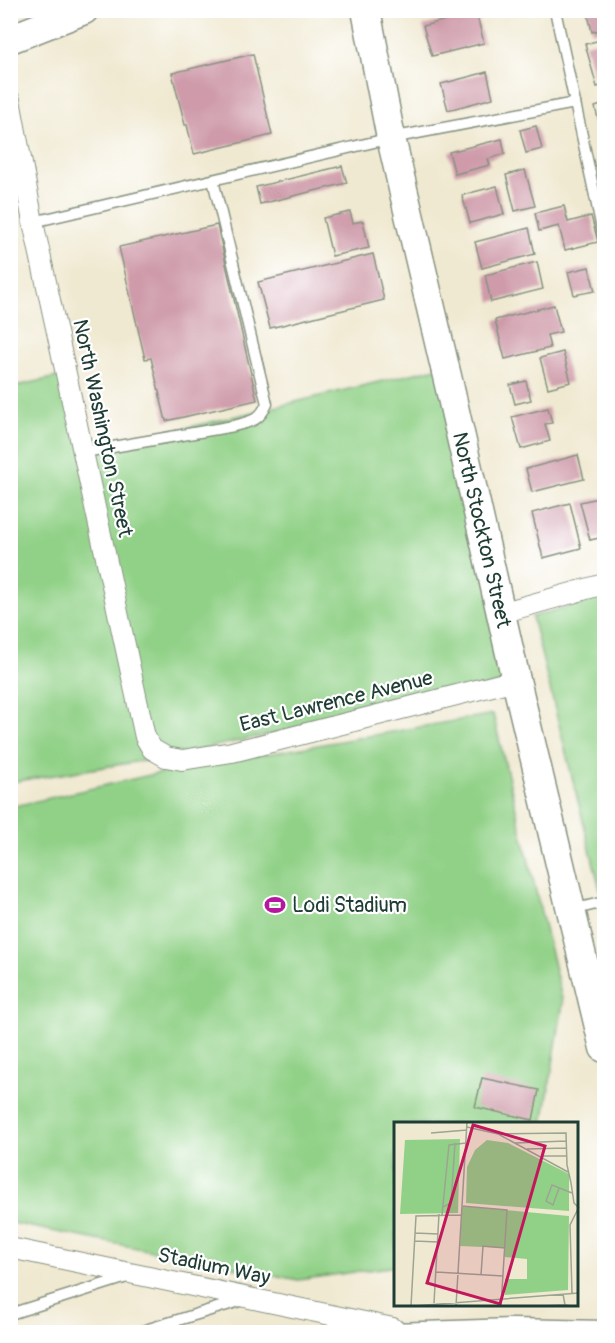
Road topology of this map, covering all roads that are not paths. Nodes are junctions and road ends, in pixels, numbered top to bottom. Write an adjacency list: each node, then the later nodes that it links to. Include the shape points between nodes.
1 (84, 10): 4 (street)
2 (366, 10): 7 (street, North Stockton Street)
3 (555, 10): 6 (lane)
4 (10, 39)
5 (10, 100): 9 (street, North Washington Street)
6 (575, 103): 7 (lane); 10 (lane)
7 (391, 138): 8 (lane); 13 (street, North Stockton Street)
8 (213, 180): 9 (lane); 11 (lane, via 267,404 253,421 234,426)
9 (33, 222): 11 (street, North Washington Street)
10 (604, 238)
11 (84, 452): 15 (street, North Washington Street, via 145,737 152,749)
12 (604, 584): 13 (street)
13 (501, 613): 14 (street, North Stockton Street)
14 (516, 680): 15 (street, East Lawrence Avenue, via 232,752 182,760); 17 (street, North Stockton Street)
15 (166, 757)
16 (604, 902): 17 (lane)
17 (572, 910): 18 (street, North Stockton Street)
18 (604, 1048)
19 (13, 1250): 20 (street, Stadium Way)
20 (136, 1274): 21 (street, Stadium Way); 22 (lane)
21 (249, 1298): 24 (street, Stadium Way); 25 (lane)
22 (10, 1314)
23 (604, 1326): 24 (lane, via 512,1324)
24 (386, 1330)
25 (139, 1332)

